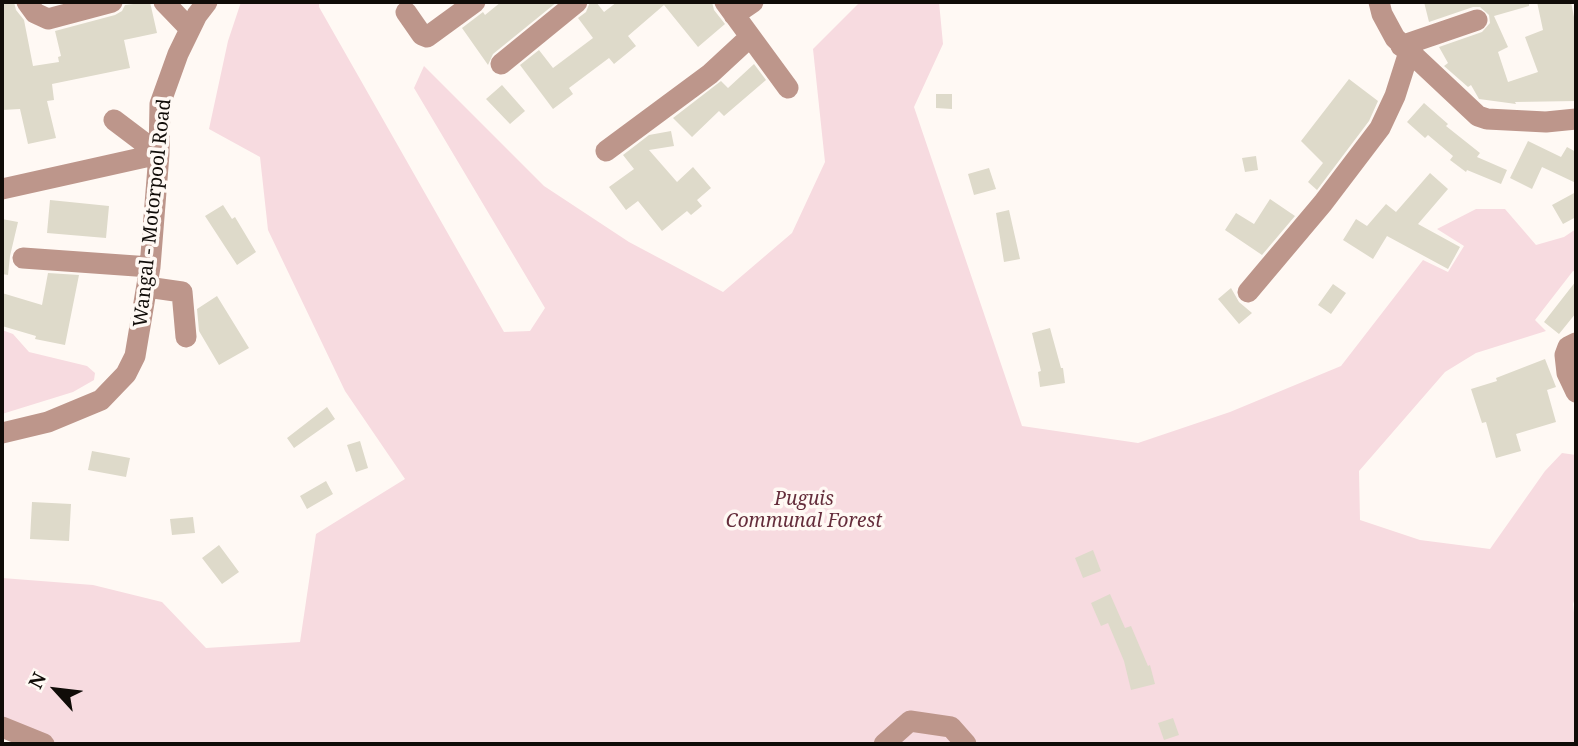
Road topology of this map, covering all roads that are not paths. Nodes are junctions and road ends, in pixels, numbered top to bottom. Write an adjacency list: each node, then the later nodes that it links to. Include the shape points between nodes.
1 (27, 2): 2 (street, via 35,13 48,19)
2 (112, 2)
3 (164, 2): 12 (street)
4 (207, 2): 12 (street, Wangal - Motorpool Road)
5 (475, 2): 10 (street, via 427,37)
6 (577, 2): 15 (street)
7 (753, 2): 9 (street)
8 (1379, 2): 14 (street)
9 (730, 8): 13 (street)
10 (405, 12)
11 (1476, 20): 14 (street)
12 (190, 29): 20 (street, Wangal - Motorpool Road, via 160,104)
13 (750, 37): 16 (street); 19 (street, via 710,74)
14 (1405, 49): 17 (street, via 1478,116 1546,122); 24 (street, via 1395,96 1380,128)
15 (500, 64)
16 (788, 88)
17 (1576, 119)
18 (114, 120): 20 (street)
19 (606, 151)
20 (159, 154): 21 (street); 23 (street, Wangal - Motorpool Road)
21 (2, 189)
22 (23, 258): 23 (street)
23 (148, 277): 25 (street, via 182,292); 28 (street, Wangal - Motorpool Road, via 135,356 114,388 102,400 48,422)
24 (1248, 292)
25 (186, 337)
26 (1576, 343): 27 (street, via 1565,355)
27 (1576, 392)
28 (2, 433)
29 (2, 727): 30 (street)
30 (44, 744)
31 (884, 744): 32 (street, via 911,721 951,727)
32 (967, 744)

